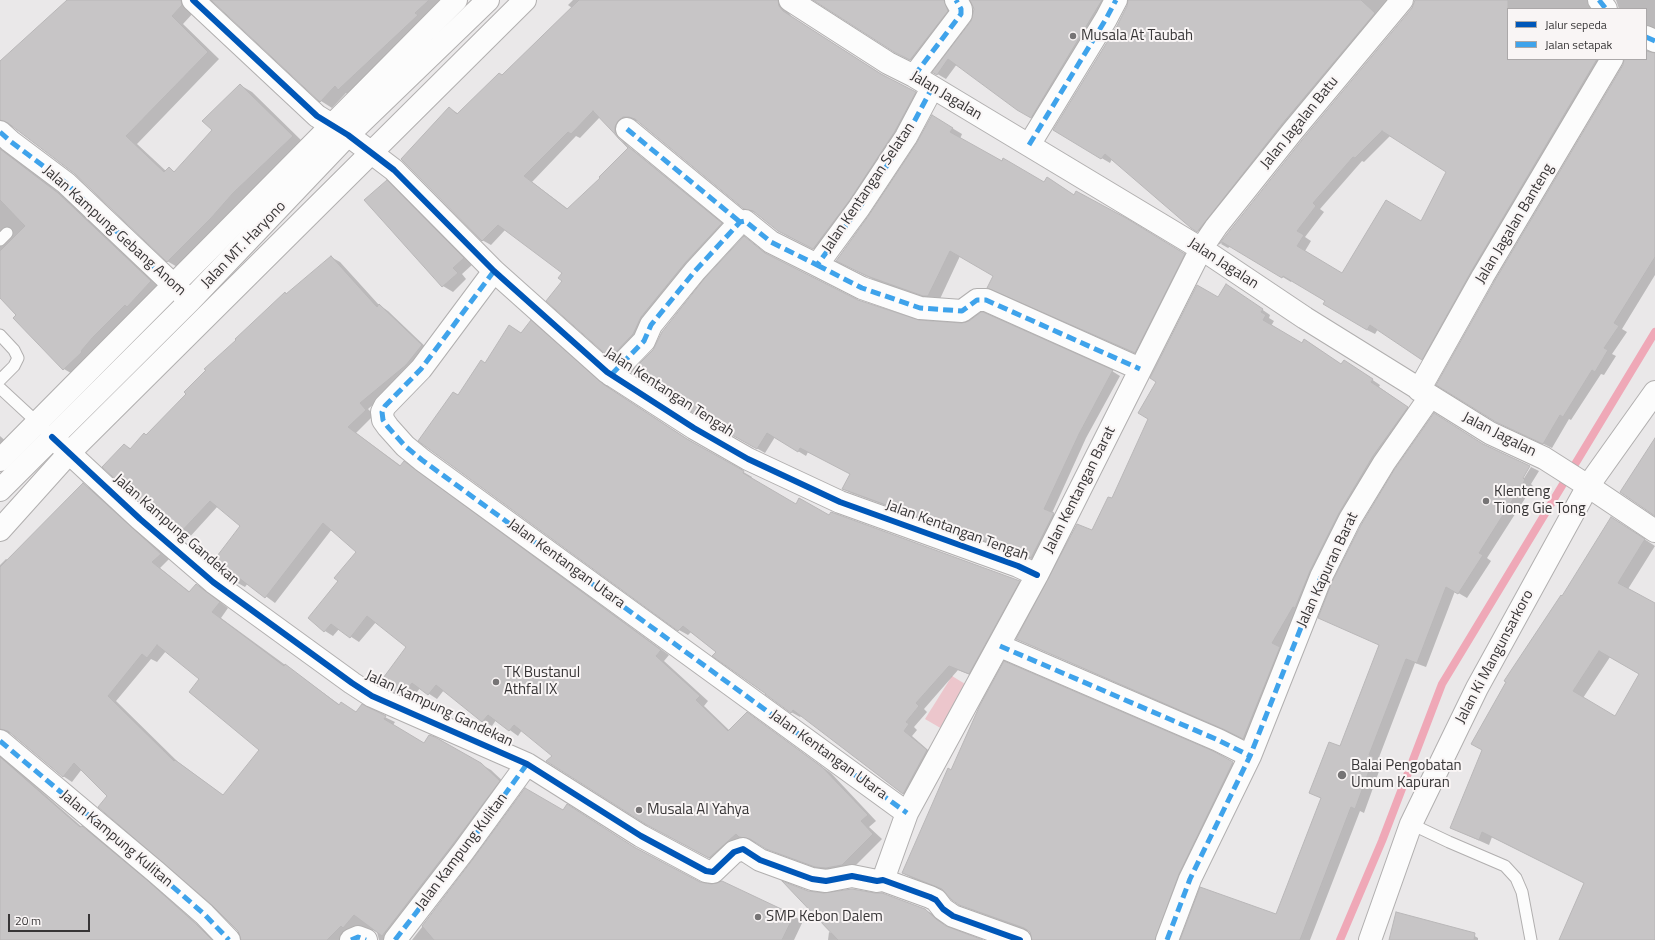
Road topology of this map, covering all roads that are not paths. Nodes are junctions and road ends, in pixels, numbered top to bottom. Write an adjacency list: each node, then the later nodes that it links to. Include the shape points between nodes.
1 (193, 0): 17 (street, Jalan Kentangan Tengah, via 317,116)
2 (456, 0): 17 (street)
3 (488, 0): 11 (street, Jalan MT. Haryono)
4 (525, 0): 13 (street)
5 (790, 0): 14 (street, Jalan Jagalan, via 888,63)
6 (956, 0): 14 (street, via 961,14)
7 (1116, 0): 19 (street)
8 (1402, 0): 24 (street, Jalan Jagalan Batu, via 1292,132)
9 (1599, 0): 10 (street)
10 (1605, 8)
11 (436, 51): 13 (street); 17 (street, Jalan MT. Haryono)
12 (1611, 60): 37 (street, Jalan Jagalan Banteng, via 1487,270)
13 (453, 70): 20 (street)
14 (914, 76): 15 (street, Jalan Jagalan)
15 (932, 88): 19 (street, Jalan Jagalan); 25 (street, Jalan Kentangan Selatan, via 906,136 859,208)
16 (628, 128): 23 (street)
17 (340, 130): 20 (street, Jalan Kentangan Tengah); 21 (street, Jalan MT. Haryono)
18 (0, 132): 27 (street, Jalan Kampung Gebang Anom, via 66,183)
19 (1029, 145): 24 (street, Jalan Jagalan)
20 (371, 152): 22 (street); 26 (street, Jalan Kentangan Tengah, via 394,170)
21 (277, 196): 22 (street); 27 (street); 28 (street, Jalan MT. Haryono)
22 (302, 220): 39 (street)
23 (740, 222): 25 (street, Jalan Kentangan Selatan, via 745,221 771,242); 33 (street, via 695,271 651,325 644,341)
24 (1201, 249): 32 (street, Jalan Kentangan Barat); 37 (street, Jalan Jagalan)
25 (817, 265): 32 (street, via 862,288 920,308 962,311 977,300 986,300)
26 (494, 270): 33 (street, Jalan Kentangan Tengah); 50 (street, Jalan Kentangan Utara, via 421,370 385,406 382,412 388,427 422,460)
27 (173, 285): 28 (street, Jalan Kampung Gebang Anom); 30 (street)
28 (190, 301): 31 (street, Jalan MT. Haryono)
29 (0, 335): 34 (lane, via 18,358)
30 (120, 339): 31 (street); 38 (street)
31 (136, 354): 38 (street, Jalan MT. Haryono)
32 (1140, 369): 45 (street, Jalan Kentangan Barat)
33 (611, 375): 45 (street, Jalan Kentangan Tengah, via 748,459 840,502)
34 (0, 380)
35 (0, 388): 38 (lane)
36 (1655, 392): 41 (street, Jalan Ki Mangunsarkoro)
37 (1425, 393): 41 (street, Jalan Jagalan, via 1490,433 1544,458); 48 (street, Jalan Kapuran Barat, via 1350,519 1321,577)
38 (45, 430): 39 (street, Jalan Kampung Gandekan); 40 (street); 42 (street, Jalan MT. Haryono)
39 (70, 452): 43 (street); 49 (street, Jalan Kampung Gandekan, via 140,519 213,582 352,683 372,696)
40 (0, 460)
41 (1582, 482): 44 (street, Jalan Jagalan); 51 (street, Jalan Ki Mangunsarkoro, via 1476,688)
42 (0, 490)
43 (0, 530)
44 (1655, 531)
45 (1038, 575): 46 (street, Jalan Kentangan Barat)
46 (1000, 646): 48 (street); 50 (street, Jalan Kentangan Barat)
47 (0, 741): 53 (street, Jalan Kampung Kulitan, via 156,872)
48 (1250, 756): 58 (street, Jalan Kapuran Barat, via 1190,879)
49 (527, 764): 52 (street, Jalan Kampung Gandekan, via 641,836 706,871 713,872 734,852 742,849 760,860 812,878 826,881 852,876); 56 (street, Jalan Kampung Kulitan)
50 (907, 813): 52 (street, Jalan Kentangan Barat)
51 (1411, 824): 59 (street, Jalan Ki Mangunsarkoro); 60 (lane, via 1505,866 1516,878 1522,892)
52 (883, 880): 57 (street, via 936,900 953,916)
53 (229, 940)
54 (351, 940): 55 (street, via 358,937)
55 (366, 940)
56 (395, 940)
57 (1020, 940)
58 (1167, 940)
59 (1370, 940)
60 (1531, 940)

